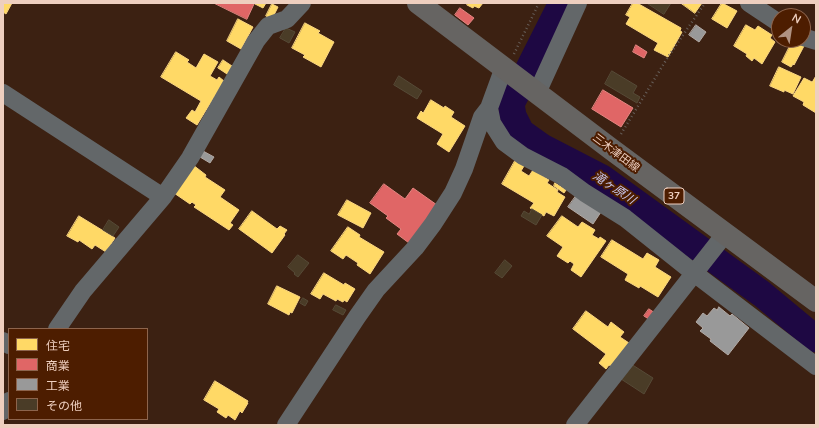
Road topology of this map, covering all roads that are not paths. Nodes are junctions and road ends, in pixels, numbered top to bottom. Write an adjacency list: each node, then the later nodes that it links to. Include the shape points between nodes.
1 (302, 3): 10 (street, via 287,19 268,26 256,40 190,158)
2 (418, 3): 6 (main road, 三木津田線 / 37)
3 (578, 3): 7 (street)
4 (749, 3): 5 (street)
5 (771, 18)
6 (509, 71): 7 (main road, 三木津田線 / 37); 9 (street)
7 (536, 91): 11 (main road, 三木津田線 / 37)
8 (3, 93): 10 (street)
9 (489, 108): 12 (street, via 492,123 504,142 523,156 562,176); 16 (street, via 482,117 453,193 434,224 376,290)
10 (163, 197): 14 (street, via 83,291)
11 (722, 238): 12 (street); 13 (main road, 三木津田線 / 37)
12 (697, 270): 15 (street); 17 (street)
13 (816, 301)
14 (58, 328)
15 (816, 366)
16 (286, 425)
17 (575, 425)

